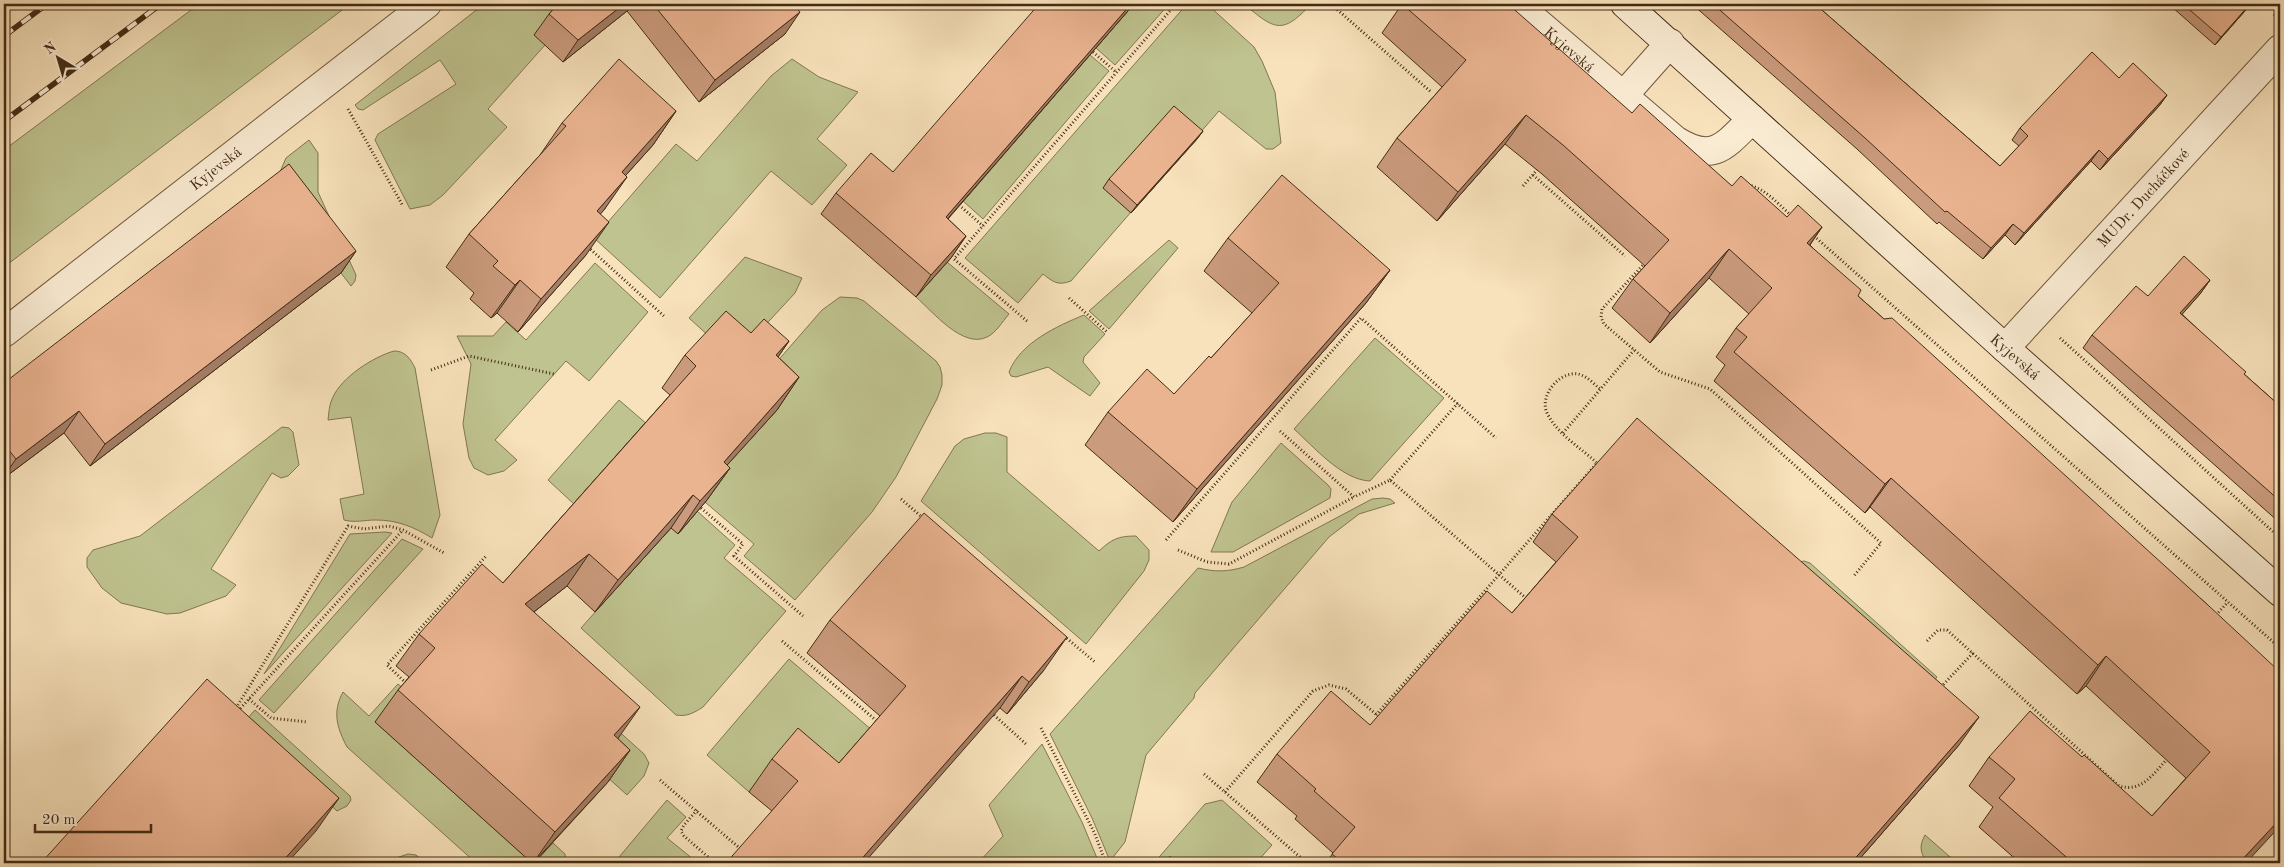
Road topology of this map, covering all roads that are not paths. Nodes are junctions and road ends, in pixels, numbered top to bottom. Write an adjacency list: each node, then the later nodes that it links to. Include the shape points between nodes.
1 (427, 4): 8 (street, Kyjevská)
2 (1516, 4): 6 (street, Kyjevská)
3 (1625, 4): 4 (street, Kyjevská)
4 (1670, 43): 6 (street); 7 (street, Kyjevská)
5 (2280, 49): 9 (street, MUDr. Ducháčkové)
6 (1623, 96): 7 (street, Kyjevská, via 1675,140 1700,152 1710,152 1723,146)
7 (1752, 119): 9 (street, Kyjevská)
8 (4, 333)
9 (2005, 348): 10 (street, Kyjevská)
10 (2280, 592)

